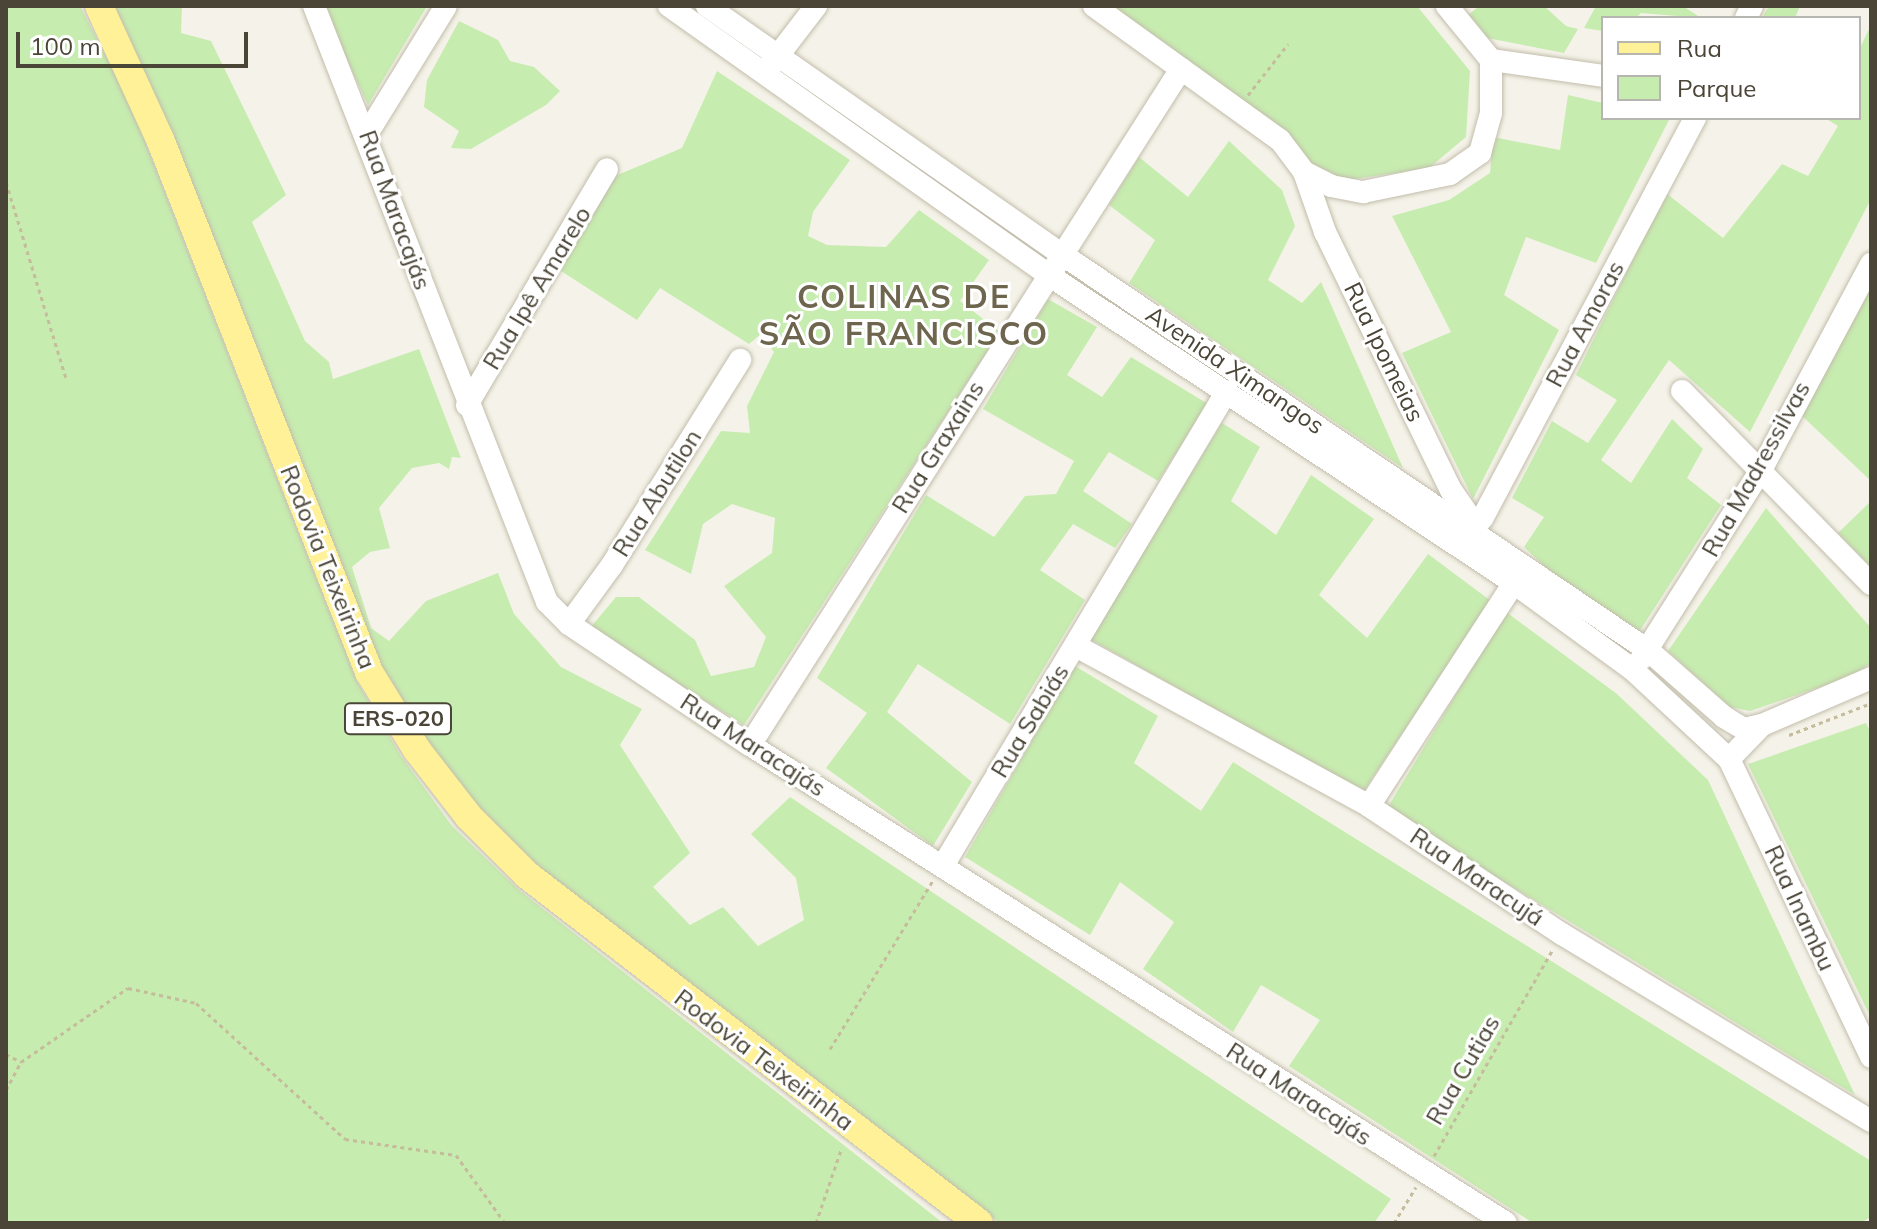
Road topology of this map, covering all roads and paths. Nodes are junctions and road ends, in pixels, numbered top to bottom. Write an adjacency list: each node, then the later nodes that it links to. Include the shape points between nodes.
1 (99, 6): 56 (main road, Rodovia Teixeirinha / ERS-020, via 160,139 369,672 417,750 469,817 527,875)
2 (314, 6): 16 (street, Rua Maracajás)
3 (446, 6): 16 (street)
4 (669, 6): 11 (street, Avenida Ximangos)
5 (707, 6): 11 (street, Avenida Ximangos)
6 (816, 6): 11 (street)
7 (1094, 6): 12 (street)
8 (1447, 6): 10 (street)
9 (1288, 44): 14 (path)
10 (1491, 60): 13 (street); 18 (street, via 1486,139 1466,166 1421,183 1363,192 1331,186)
11 (771, 65): 20 (street, Avenida Ximangos); 22 (street, Avenida Ximangos)
12 (1181, 69): 14 (street); 20 (street, Rua Graxains)
13 (1601, 76)
14 (1237, 109): 18 (street, via 1280,140)
15 (1694, 120): 29 (street, Rua Amoras)
16 (367, 134): 27 (street, Rua Maracajás)
17 (607, 169): 27 (street, Rua Ipê Amarelo)
18 (1304, 172): 29 (street, Rua Ipomeias, via 1332,247 1451,490)
19 (6, 182): 24 (path)
20 (1060, 253): 22 (street, Rua Graxains); 29 (street, Avenida Ximangos)
21 (1871, 264): 28 (street, Rua Madressilvas)
22 (1047, 274): 25 (street, Avenida Ximangos); 41 (street, Rua Graxains)
23 (740, 360): 33 (street, Rua Abutilon)
24 (67, 381)
25 (1227, 391): 30 (street, Avenida Ximangos); 34 (street, Rua Sabiás)
26 (1682, 391): 28 (street)
27 (467, 405): 33 (street, Rua Maracajás, via 547,602)
28 (1761, 470): 32 (street); 35 (street, Rua Madressilvas)
29 (1475, 527): 30 (street, Rua Amoras); 35 (street, Avenida Ximangos)
30 (1458, 549): 31 (street, Avenida Ximangos)
31 (1514, 583): 36 (street, Avenida Ximangos); 43 (street)
32 (1871, 584)
33 (569, 624): 41 (street, Rua Maracajás)
34 (1076, 646): 43 (street, Rua Maracujá); 44 (street, Rua Sabiás)
35 (1649, 651): 36 (street, Rua Madressilvas); 39 (street, Avenida Ximangos, via 1724,717 1744,729)
36 (1632, 669): 42 (street, Avenida Ximangos)
37 (1871, 678): 39 (street)
38 (1871, 703): 40 (path)
39 (1762, 725): 42 (street)
40 (1786, 736)
41 (750, 745): 44 (street, Rua Maracajás)
42 (1729, 759): 48 (street, Rua Inambu)
43 (1369, 806): 45 (street, Rua Maracujá)
44 (944, 864): 46 (path); 53 (street, Rua Maracajás)
45 (1562, 934): 51 (street, Rua Maracujá); 53 (path, Rua Cutias)
46 (830, 1049)
47 (6, 1054): 49 (path)
48 (1871, 1057)
49 (21, 1062): 50 (path); 54 (path, via 128,988 196,1003 345,1139 456,1155)
50 (6, 1090)
51 (1871, 1121)
52 (842, 1147): 55 (path)
53 (1423, 1175): 57 (path, Rua Cutias); 58 (street, Rua Maracajás)
54 (505, 1223)
55 (816, 1223)
56 (979, 1223)
57 (1394, 1223)
58 (1506, 1223)

